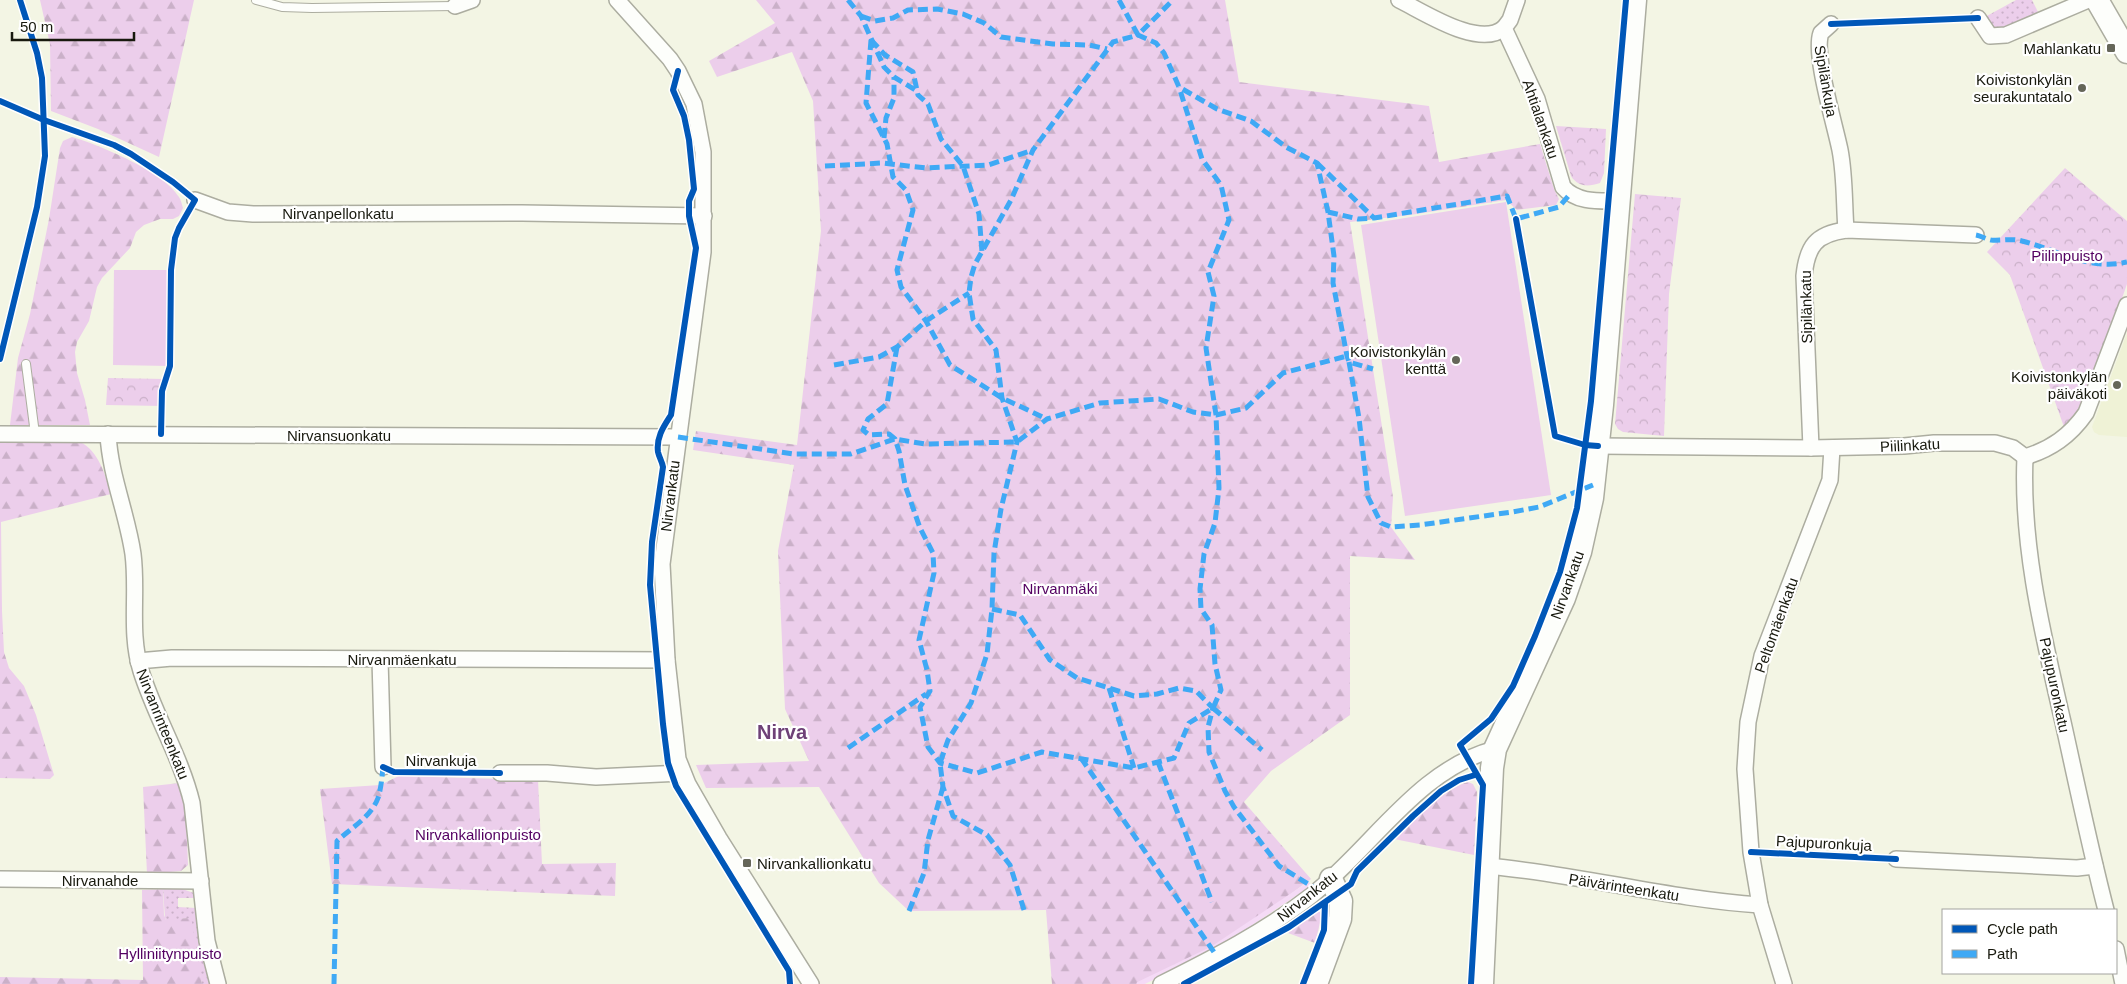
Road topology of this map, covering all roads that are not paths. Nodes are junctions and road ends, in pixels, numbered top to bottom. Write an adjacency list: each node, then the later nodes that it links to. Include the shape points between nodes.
1 (256, 0): 9 (lane, via 282,7)
2 (472, 0): 10 (street)
3 (617, 0): 17 (street, Nirvankatu, via 670,59 690,93 702,146)
4 (1399, 0): 13 (street, via 1469,33 1490,35)
5 (1516, 0): 13 (street)
6 (1635, 0): 16 (street, Nirvankatu)
7 (2088, 0): 11 (street, via 2006,35 1990,36)
8 (2097, 0): 14 (street)
9 (312, 4): 10 (lane)
10 (455, 6)
11 (1978, 18)
12 (1831, 24): 18 (street, Sipilänkuja, via 1821,33 1819,47 1840,151)
13 (1504, 28): 16 (street, Ahtialankatu, via 1536,99 1563,187 1579,199)
14 (2127, 52)
15 (195, 200): 17 (street, Nirvanpellonkatu, via 228,212 254,214)
16 (1618, 201): 26 (street, Nirvankatu)
17 (704, 216): 25 (street, Nirvankatu, via 702,259)
18 (1846, 230): 19 (street, Sipilänkatu); 27 (street, Sipilänkatu, via 1814,242 1806,260)
19 (1976, 235)
20 (2127, 305): 29 (street, via 2086,413 2077,426 2057,443)
21 (26, 364): 23 (lane)
22 (0, 434): 23 (street, Nirvansuonkatu)
23 (35, 434): 24 (street, Nirvansuonkatu)
24 (108, 434): 25 (street, Nirvansuonkatu); 31 (street, Nirvanrinteenkatu, via 111,462 133,554)
25 (678, 437): 32 (street, Nirvankatu, via 662,564)
26 (1598, 446): 27 (street, Piilinkatu); 33 (street, Nirvankatu, via 1592,498 1580,552 1558,612)
27 (1811, 448): 28 (street, Piilinkatu)
28 (1832, 448): 29 (street, Piilinkatu, via 1995,443 2012,448); 43 (street, Peltomäenkatu, via 1830,480 1762,656 1748,722 1747,808)
29 (2025, 457): 39 (street, Pajupuronkatu, via 2027,527 2037,601)
30 (380, 659): 31 (street, Nirvanmäenkatu); 32 (street, Nirvanmäenkatu); 34 (street, Nirvankuja)
31 (138, 660): 42 (street, Nirvanrinteenkatu, via 190,793)
32 (667, 660): 36 (street, Nirvankatu)
33 (1495, 749): 38 (street); 40 (street, Nirvankatu, via 1467,759 1431,783)
34 (383, 767)
35 (500, 773): 36 (street, via 596,777)
36 (682, 773): 47 (street, Nirvankatu)
37 (1896, 859): 39 (street)
38 (1487, 866): 43 (street, Päivärinteenkatu, via 1721,902); 50 (street)
39 (2095, 866): 44 (street, Pajupuronkatu)
40 (1331, 879): 48 (street, Nirvankatu, via 1270,925); 49 (street, via 1341,901 1340,919)
41 (0, 880): 42 (street, Nirvanahde)
42 (201, 881): 46 (street, Nirvanrinteenkatu, via 207,941)
43 (1760, 905): 51 (street, Peltomäenkatu)
44 (2106, 909)
45 (2117, 953): 52 (street)
46 (218, 984)
47 (811, 984)
48 (1161, 984)
49 (1316, 984)
50 (1482, 984)
51 (1784, 984)
52 (2123, 984)

